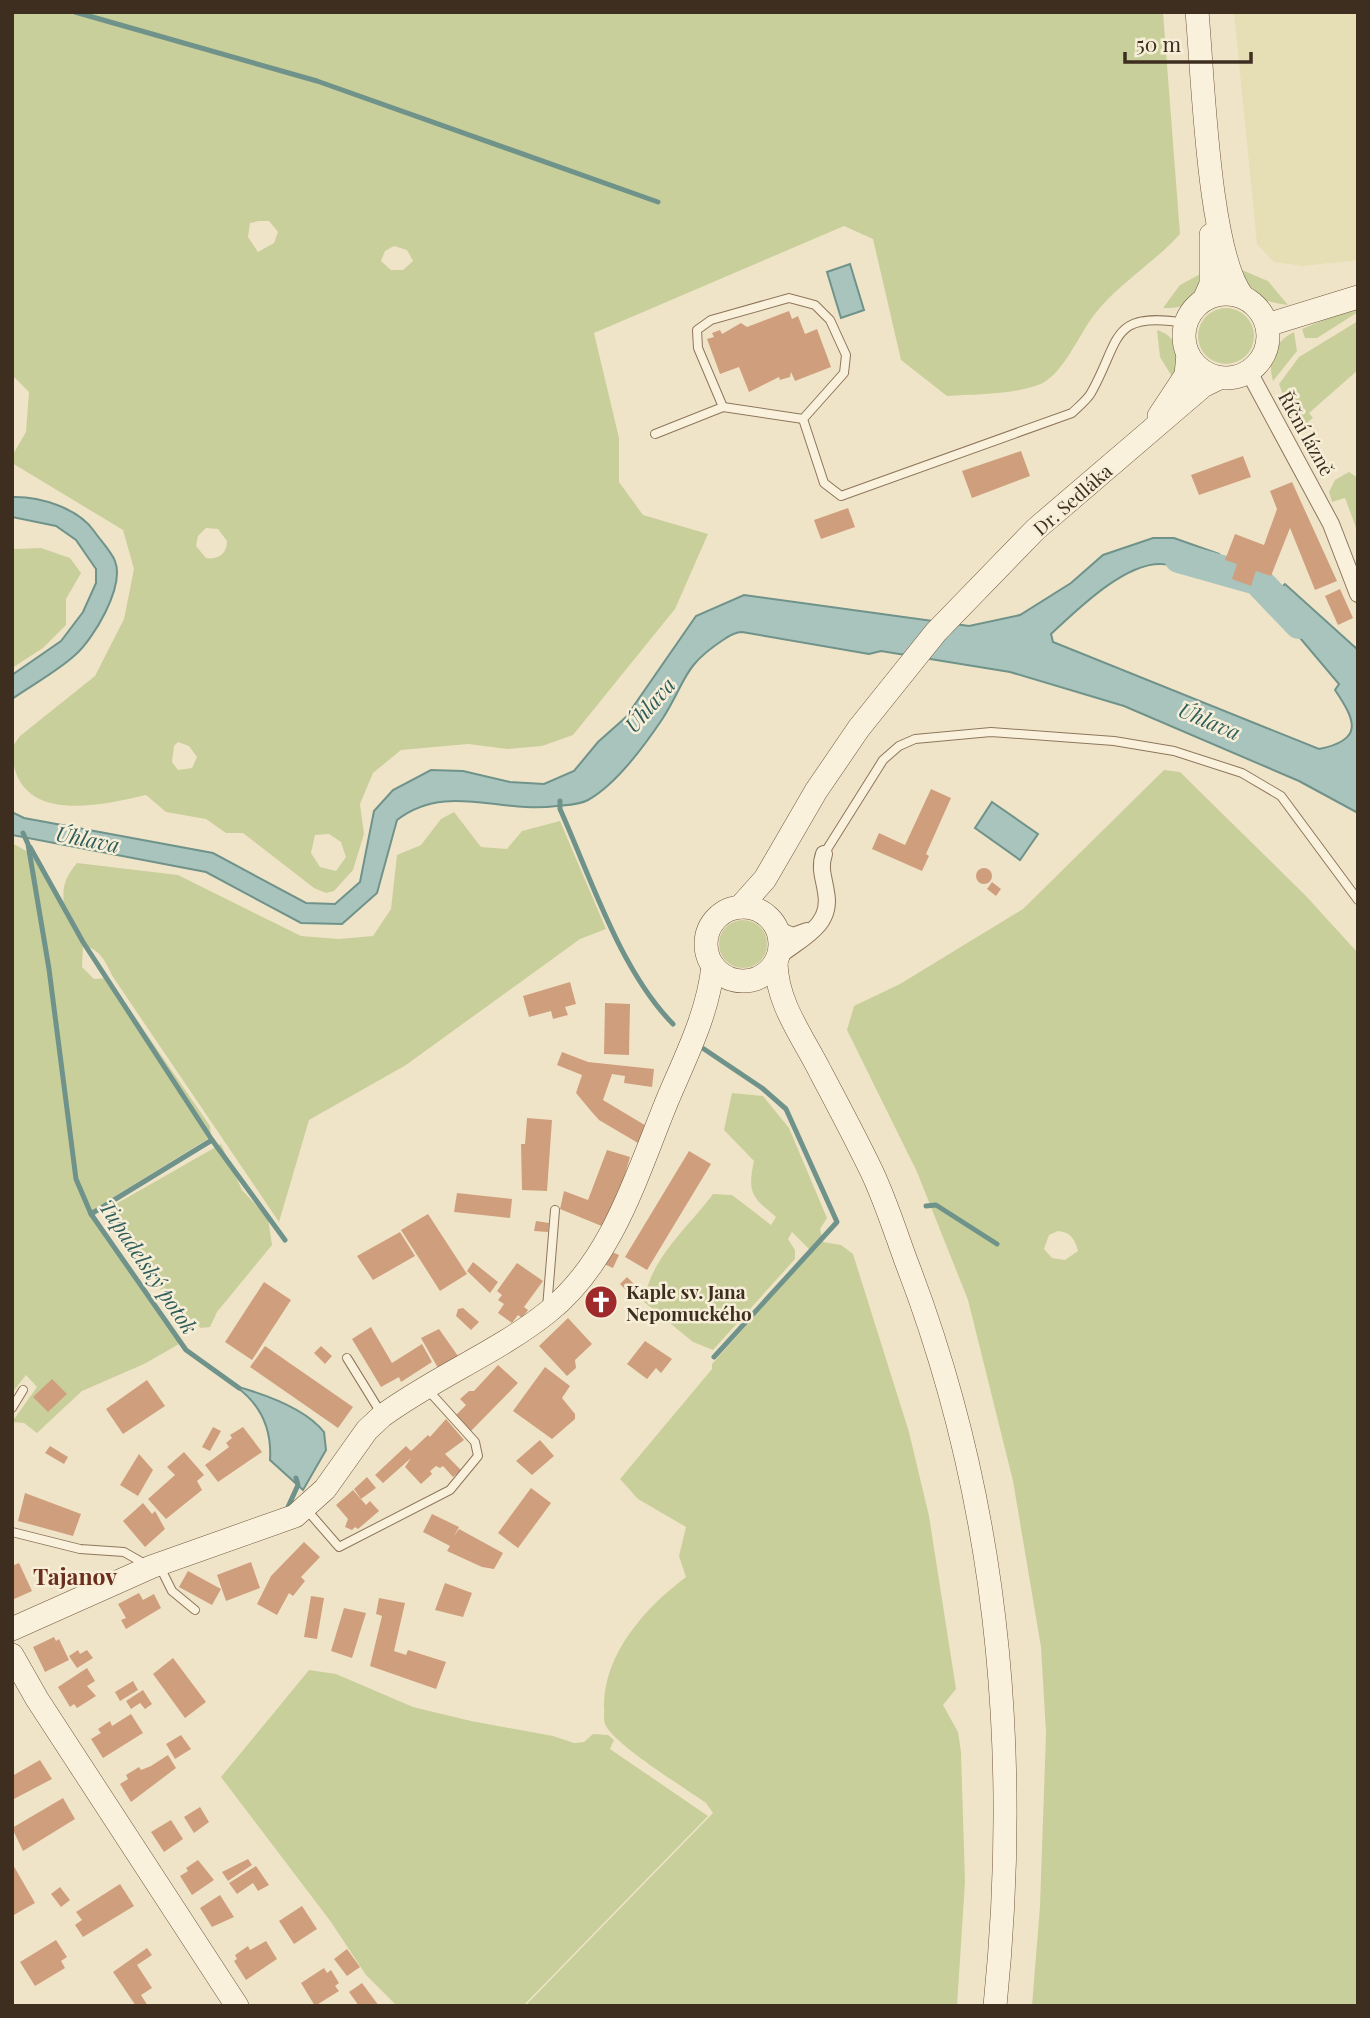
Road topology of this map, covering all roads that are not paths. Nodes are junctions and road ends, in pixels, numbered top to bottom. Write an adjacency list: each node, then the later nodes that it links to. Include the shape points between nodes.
1 (1197, 12): 2 (main road)
2 (1214, 200): 3 (main road, via 1228,271); 5 (main road, via 1211,284)
3 (1243, 297): 5 (main road, via 1223,294); 7 (main road, via 1258,308)
4 (1358, 297): 7 (main road)
5 (1204, 300): 6 (main road)
6 (1186, 323): 8 (main road, Dr. Sedláka); 12 (lane, via 1155,318 1136,321 1122,331 1091,395 1072,413 841,496 824,483)
7 (1267, 325): 9 (main road, via 1267,346)
8 (1188, 354): 10 (main road, via 1200,370); 14 (main road, Dr. Sedláka, via 1186,375)
9 (1249, 372): 10 (main road, Dr. Sedláka); 15 (street, Říční lázně, via 1331,524)
10 (1219, 378): 14 (main road, Dr. Sedláka)
11 (723, 407): 12 (lane); 12 (lane, via 698,348 697,330 711,320 789,298 815,305 830,320 846,355 844,373); 13 (lane)
12 (803, 419)
13 (655, 434)
14 (1146, 435): 17 (main road, Dr. Sedláka, via 999,565 929,640 859,728)
15 (1358, 594)
16 (824, 854): 18 (lane, via 883,760 915,739 991,732 1114,741 1197,758 1242,773 1281,796); 21 (street, via 821,865 827,909)
17 (765, 880): 19 (main road); 20 (main road)
18 (1358, 900)
19 (740, 907): 20 (main road); 23 (main road, via 716,918 708,933 706,950)
20 (772, 922): 21 (street, via 793,936); 22 (main road)
21 (816, 928): 22 (street)
22 (777, 959): 24 (main road, via 764,976); 26 (main road, via 776,978)
23 (713, 966): 24 (main road); 25 (main road)
24 (740, 981): 25 (main road, via 719,990); 26 (main road, via 767,993)
25 (702, 1016): 28 (main road, via 623,1208 593,1263)
26 (789, 1016): 41 (main road, via 872,1173 918,1290 957,1413 986,1562 1005,1719 1005,1906)
27 (555, 1210): 28 (lane)
28 (548, 1312): 30 (main road)
29 (348, 1359): 33 (lane)
30 (425, 1387): 33 (main road); 34 (lane, via 475,1442 478,1456 466,1474 450,1490 339,1547)
31 (23, 1390): 32 (lane)
32 (12, 1408)
33 (382, 1416): 34 (main road)
34 (306, 1508): 36 (main road, via 282,1523)
35 (12, 1532): 36 (lane, via 79,1549 124,1552)
36 (155, 1566): 37 (lane, via 172,1591); 38 (main road)
37 (195, 1610)
38 (12, 1629)
39 (12, 1655): 40 (main road)
40 (237, 2006)
41 (995, 2006)

